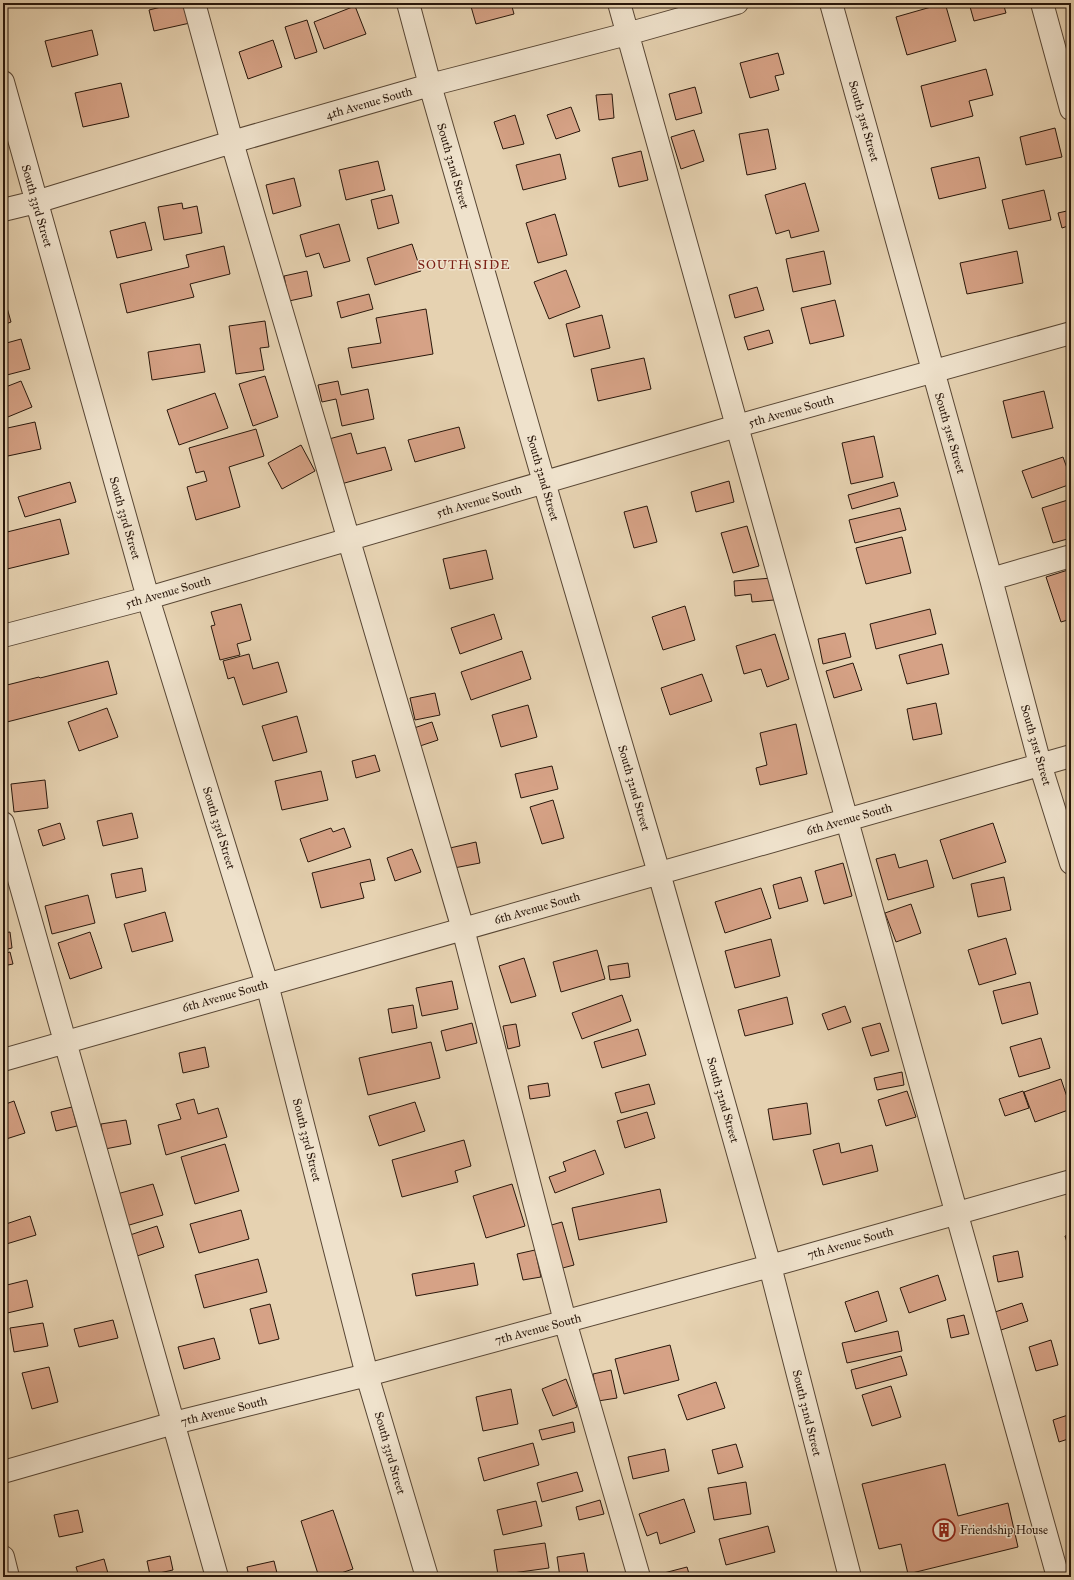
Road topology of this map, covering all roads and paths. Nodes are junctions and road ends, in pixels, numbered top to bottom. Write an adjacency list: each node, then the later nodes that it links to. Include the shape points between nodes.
1 (194, 3): 11 (street)
2 (408, 3): 9 (street, South 32nd Street)
3 (619, 3): 7 (street)
4 (737, 3): 7 (street, 4th Avenue South)
5 (831, 3): 15 (street, South 31st Street)
6 (1042, 3): 10 (street)
7 (628, 34): 9 (street, 4th Avenue South); 16 (street)
8 (3, 82): 12 (street, South 33rd Street)
9 (430, 85): 11 (street, 4th Avenue South); 17 (street, South 32nd Street)
10 (1071, 109)
11 (232, 142): 12 (street, 4th Avenue South); 18 (street)
12 (36, 202): 13 (street, 4th Avenue South); 21 (street, South 33rd Street)
13 (3, 210)
14 (1071, 333): 15 (street, 5th Avenue South)
15 (933, 371): 16 (street, 5th Avenue South); 20 (street, South 31st Street)
16 (737, 426): 17 (street, 5th Avenue South); 25 (street)
17 (544, 482): 18 (street, 5th Avenue South); 28 (street, South 32nd Street)
18 (348, 539): 21 (street, 5th Avenue South); 29 (street)
19 (1071, 556): 20 (street)
20 (991, 579): 24 (street, South 31st Street)
21 (148, 598): 22 (street, 5th Avenue South); 30 (street, South 33rd Street)
22 (3, 636)
23 (1071, 756): 24 (street, 6th Avenue South)
24 (1040, 764): 25 (street, 6th Avenue South); 27 (street, South 31st Street)
25 (846, 820): 28 (street, 6th Avenue South); 34 (street)
26 (3, 823): 31 (street)
27 (1071, 862)
28 (659, 873): 29 (street, 6th Avenue South); 35 (street, South 32nd Street)
29 (463, 929): 30 (street, 6th Avenue South); 36 (street)
30 (267, 984): 31 (street, 6th Avenue South); 37 (street, South 33rd Street)
31 (64, 1042): 32 (street, 6th Avenue South); 38 (street)
32 (3, 1060)
33 (1071, 1181): 34 (street, 7th Avenue South)
34 (957, 1213): 35 (street, 7th Avenue South); 46 (street)
35 (770, 1266): 36 (street, 7th Avenue South); 45 (street, South 32nd Street)
36 (565, 1321): 37 (street, 7th Avenue South); 44 (street)
37 (367, 1376): 38 (street, 7th Avenue South); 43 (street, South 33rd Street)
38 (174, 1423): 39 (street, 7th Avenue South); 42 (street)
39 (3, 1472)
40 (3, 1557): 41 (street)
41 (8, 1577)
42 (217, 1577)
43 (427, 1577)
44 (639, 1577)
45 (850, 1577)
46 (1058, 1577)

